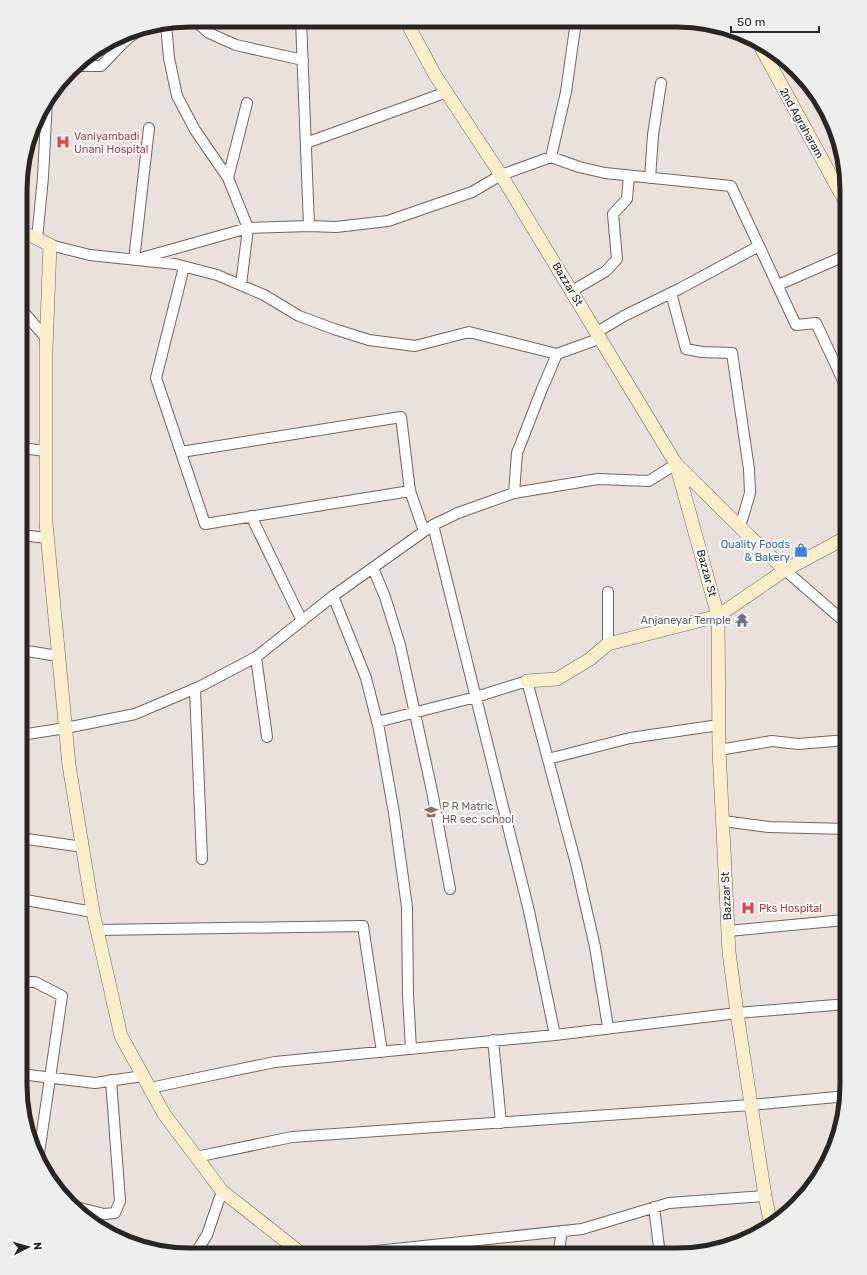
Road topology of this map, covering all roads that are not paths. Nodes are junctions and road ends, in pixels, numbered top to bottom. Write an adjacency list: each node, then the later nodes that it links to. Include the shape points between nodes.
1 (202, 27): 8 (street, via 209,33 236,45)
2 (301, 27): 8 (street)
3 (409, 27): 11 (main road, Bazzar St)
4 (575, 27): 16 (street, via 566,92)
5 (166, 28): 19 (street, via 169,58 177,96 195,130)
6 (133, 37): 9 (street, via 101,66)
7 (763, 51): 21 (main road, 2nd Agraharam)
8 (303, 60): 15 (street)
9 (84, 66)
10 (661, 83): 20 (street)
11 (447, 92): 15 (street); 17 (main road, Bazzar St)
12 (248, 104): 19 (street)
13 (46, 113): 25 (street)
14 (149, 128): 29 (street)
15 (306, 143): 22 (street)
16 (551, 156): 17 (street); 18 (street, via 579,167)
17 (501, 175): 22 (street, via 472,192 388,221 336,227); 33 (main road, Bazzar St)
18 (629, 176): 20 (street); 33 (street, via 627,198 613,214 617,259 606,271)
19 (228, 178): 23 (street)
20 (650, 178): 27 (street, via 731,186)
21 (840, 192)
22 (309, 226): 23 (street)
23 (248, 228): 29 (street); 31 (street)
24 (27, 234): 25 (main road)
25 (36, 239): 26 (main road)
26 (50, 245): 29 (street, via 90,255); 37 (main road)
27 (759, 246): 32 (street); 34 (street)
28 (840, 258): 32 (street)
29 (134, 260): 30 (street)
30 (184, 267): 31 (street, via 217,275); 42 (street, via 156,378)
31 (241, 285): 38 (street, via 264,295 299,316 369,340 414,346 469,332)
32 (778, 285): 39 (street, via 796,325 816,322)
33 (572, 291): 36 (main road, Bazzar St)
34 (670, 294): 36 (street, via 624,316); 48 (street, via 686,349 732,353 749,469 750,493)
35 (27, 315): 37 (street)
36 (599, 335): 38 (street); 43 (main road, Bazzar St)
37 (46, 338): 41 (main road)
38 (558, 354): 45 (street, via 517,453)
39 (840, 374)
40 (27, 449): 41 (street)
41 (46, 451): 50 (main road)
42 (180, 452): 44 (street, via 401,416); 46 (street, via 205,524)
43 (676, 464): 45 (street, via 649,481 598,479); 48 (main road); 56 (main road, Bazzar St)
44 (410, 491): 46 (street); 47 (street)
45 (514, 493): 47 (street, via 458,513)
46 (251, 516): 58 (street)
47 (429, 528): 52 (street); 65 (street)
48 (740, 528): 53 (main road)
49 (27, 536): 50 (street)
50 (47, 538): 61 (main road)
51 (840, 541): 53 (main road)
52 (374, 568): 55 (street); 66 (street, via 400,646)
53 (786, 570): 56 (main road); 57 (street)
54 (608, 592): 59 (street)
55 (333, 596): 58 (street); 67 (street, via 366,678)
56 (718, 616): 59 (main road); 68 (main road, Bazzar St)
57 (840, 618)
58 (302, 621): 62 (street)
59 (608, 644): 63 (main road, via 590,659 557,679)
60 (27, 651): 61 (street)
61 (58, 656): 69 (main road)
62 (256, 657): 64 (street); 71 (street)
63 (527, 682): 65 (street); 74 (street)
64 (195, 688): 69 (street, via 135,714); 79 (street)
65 (476, 697): 66 (street); 90 (street, via 529,911)
66 (415, 712): 67 (street); 80 (street)
67 (377, 722): 92 (street, via 394,813 407,907)
68 (719, 725): 73 (main road, Bazzar St); 74 (street, via 630,738)
69 (66, 728): 70 (street); 78 (main road)
70 (27, 734)
71 (267, 737)
72 (840, 741): 73 (street, via 798,744 772,741)
73 (719, 750): 75 (main road, Bazzar St)
74 (548, 758): 89 (street, via 593,940)
75 (723, 822): 76 (street, via 769,827); 85 (main road, Bazzar St)
76 (840, 829)
77 (27, 839): 78 (street)
78 (83, 847): 82 (main road)
79 (202, 859)
80 (450, 890)
81 (27, 900): 82 (street)
82 (93, 912): 84 (main road)
83 (840, 921): 85 (street)
84 (97, 930): 93 (street, via 363,926); 97 (main road, via 121,1036)
85 (728, 931): 88 (main road, Bazzar St)
86 (27, 982): 95 (street, via 35,982 62,996)
87 (840, 1005): 88 (street)
88 (737, 1012): 89 (street); 99 (main road, Bazzar St)
89 (608, 1027): 90 (street)
90 (555, 1035): 91 (street)
91 (493, 1040): 92 (street); 100 (street)
92 (411, 1050): 93 (street)
93 (382, 1052): 97 (street, via 275,1062)
94 (27, 1075): 95 (street)
95 (51, 1078): 96 (street, via 95,1083); 101 (street)
96 (111, 1080): 97 (street); 106 (street, via 120,1201 115,1213 104,1214)
97 (146, 1082): 102 (main road, via 164,1114)
98 (840, 1097): 99 (street)
99 (751, 1105): 100 (street); 104 (main road, Bazzar St)
100 (501, 1123): 102 (street, via 292,1137)
101 (40, 1149)
102 (196, 1157): 103 (main road)
103 (222, 1191): 109 (street, via 208,1235); 110 (main road)
104 (765, 1196): 105 (street, via 669,1203); 107 (main road, Bazzar St)
105 (654, 1207): 108 (street, via 582,1229); 113 (street)
106 (83, 1209)
107 (770, 1219)
108 (562, 1231): 111 (street); 112 (street)
109 (199, 1248)
110 (294, 1248)
111 (404, 1248)
112 (559, 1248)
113 (659, 1248)

